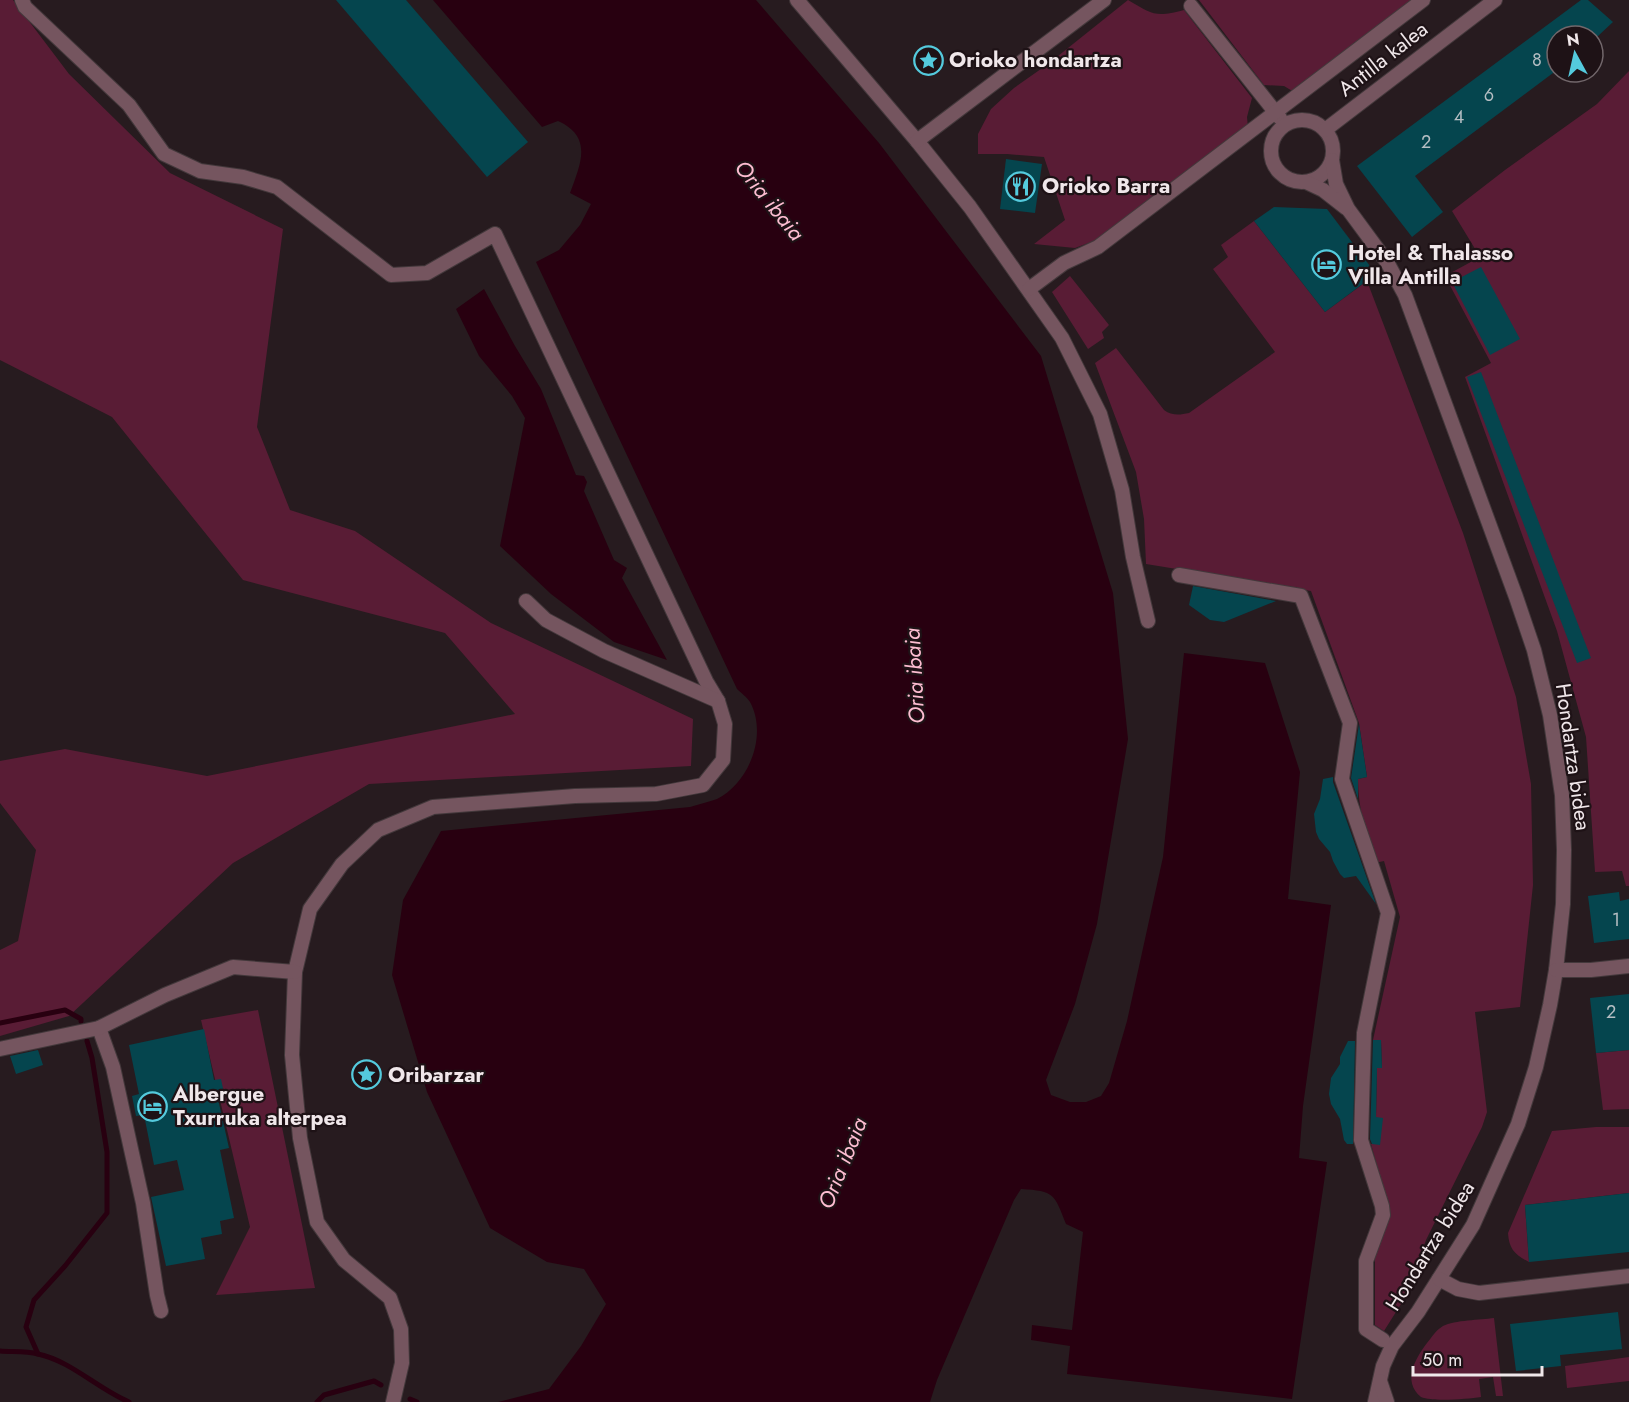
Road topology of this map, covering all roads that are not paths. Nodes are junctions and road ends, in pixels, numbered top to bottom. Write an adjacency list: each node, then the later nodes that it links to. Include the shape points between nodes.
1 (22, 0): 18 (street, via 129,105 164,154 200,171 277,187 391,274 427,273 495,234)
2 (797, 0): 10 (street)
3 (1104, 0): 10 (street)
4 (1423, 0): 7 (street)
5 (1495, 0): 9 (street, Antilla kalea)
6 (1191, 6): 7 (street)
7 (1274, 112): 8 (street); 14 (street, via 1098,247 1064,264)
8 (1284, 125): 9 (street, via 1306,120); 12 (street, via 1272,141 1271,161 1285,178)
9 (1325, 130): 11 (street, via 1331,139)
10 (917, 141): 14 (street)
11 (1332, 160): 12 (street, via 1322,175); 13 (street, via 1336,184)
12 (1306, 183): 13 (street)
13 (1348, 209): 20 (street, Hondartza bidea, via 1387,262 1405,295 1534,650 1550,715 1562,795 1563,904)
14 (1029, 289): 17 (street, via 1062,338 1100,414 1122,490)
15 (1179, 575): 27 (street, via 1301,596 1350,723 1342,778 1388,913 1364,1033 1361,1140 1383,1215 1366,1261 1366,1329)
16 (526, 601): 18 (street, via 546,620 604,651)
17 (1148, 621)
18 (718, 701): 21 (street, via 724,724 723,760 703,785 656,794 434,807 378,830 342,864 310,909)
19 (1629, 966): 20 (street)
20 (1557, 970): 25 (street, Hondartza bidea, via 1536,1067 1518,1124 1473,1225)
21 (295, 972): 22 (street, via 234,968 165,995); 29 (street, via 292,1055 300,1138 317,1222 344,1260 390,1298 401,1329 402,1363)
22 (99, 1028): 23 (street); 26 (street, via 113,1066 143,1203)
23 (0, 1050)
24 (1629, 1276): 25 (street, via 1479,1293 1458,1289)
25 (1439, 1279): 28 (street, Hondartza bidea, via 1392,1346)
26 (161, 1311)
27 (1383, 1340)
28 (1380, 1381): 30 (street, Hondartza bidea); 31 (street)
29 (393, 1402)
30 (1375, 1402)
31 (1387, 1402)

